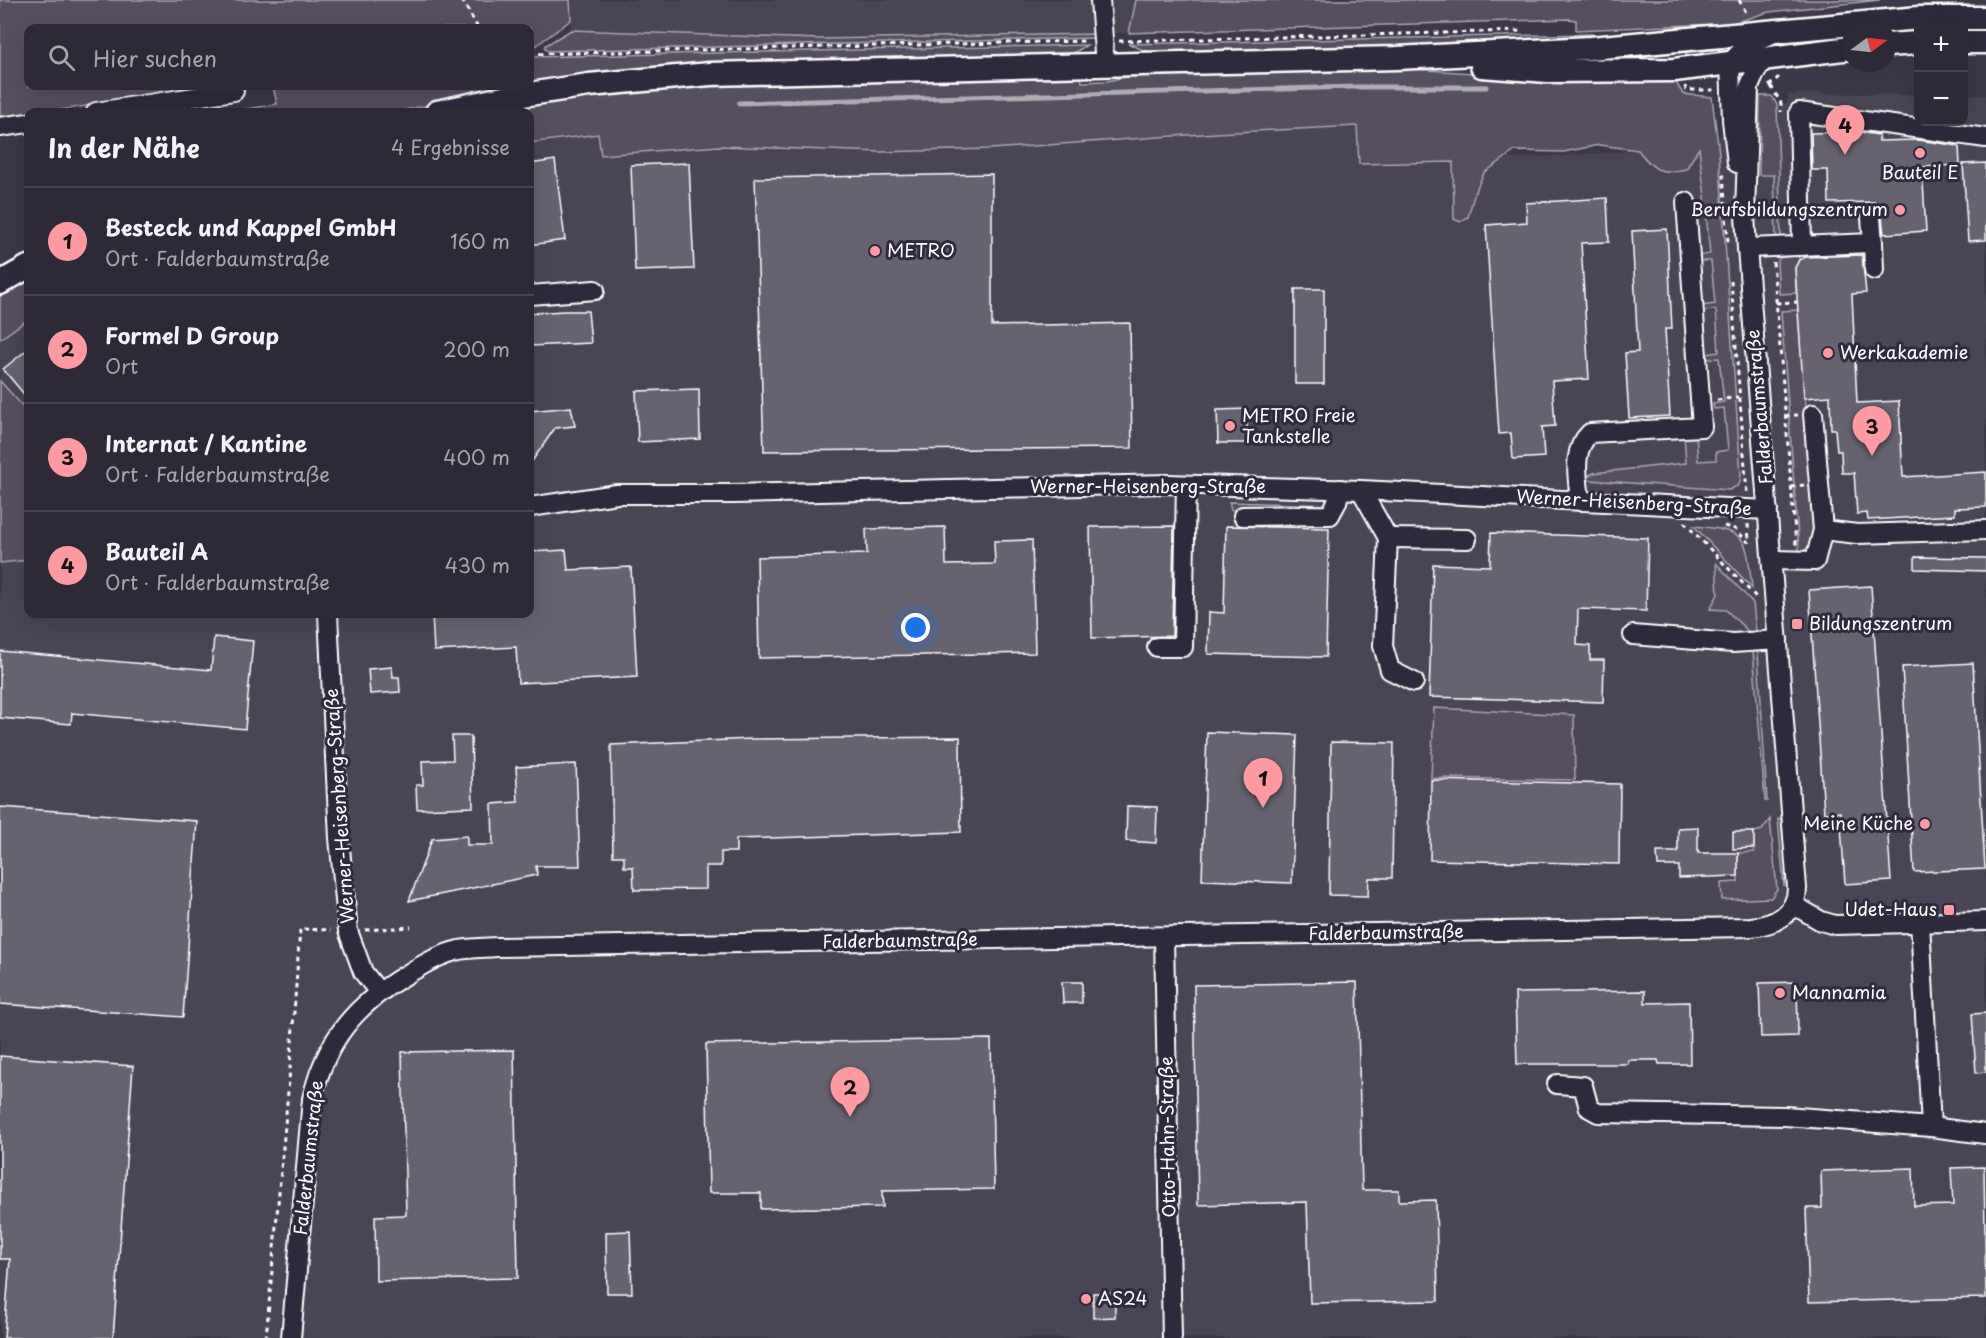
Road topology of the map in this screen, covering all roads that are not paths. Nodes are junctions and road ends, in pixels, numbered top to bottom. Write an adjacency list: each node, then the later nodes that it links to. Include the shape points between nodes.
1 (1100, 0): 12 (street)
2 (1986, 18): 3 (main road, via 1918,18)
3 (1788, 28): 10 (main road, via 1591,48); 11 (street, via 1745,47)
4 (1914, 42): 7 (main road)
5 (1968, 42): 6 (main road)
6 (1986, 42)
7 (1896, 44)
8 (1842, 49): 9 (main road)
9 (1766, 57): 11 (main road); 20 (street, Falderbaumstraße, via 1749,87)
10 (1397, 58): 11 (main road, via 1607,72); 12 (main road)
11 (1730, 63): 20 (street, via 1732,120)
12 (1105, 65): 15 (main road, via 710,74 570,88)
13 (234, 91): 14 (street)
14 (122, 108)
15 (456, 108)
16 (24, 124): 17 (street)
17 (0, 128)
18 (1986, 138): 23 (street, via 1799,112)
19 (1686, 202): 34 (street, via 1702,427 1590,433 1577,454)
20 (1745, 215): 24 (street, Falderbaumstraße)
21 (1871, 218): 22 (street)
22 (1873, 243): 23 (street); 26 (street)
23 (1794, 246): 24 (street)
24 (1747, 248): 36 (street, Falderbaumstraße)
25 (24, 269): 27 (main road)
26 (1874, 270)
27 (0, 283)
28 (595, 291): 29 (street)
29 (534, 295)
30 (1813, 414): 38 (street)
31 (1186, 485): 32 (street, Werner-Heisenberg-Straße); 35 (street, Werner-Heisenberg-Straße, via 617,494); 46 (street, via 1183,648)
32 (1340, 489): 33 (street, Werner-Heisenberg-Straße); 37 (street, via 1330,515)
33 (1361, 490): 34 (street, Werner-Heisenberg-Straße); 40 (street)
34 (1580, 501): 36 (street, Werner-Heisenberg-Straße, via 1683,514)
35 (534, 506)
36 (1768, 510): 42 (street, Falderbaumstraße)
37 (1243, 516)
38 (1823, 530): 39 (street, via 1857,534); 42 (street, via 1815,561)
39 (1986, 530)
40 (1388, 538): 41 (street); 47 (street, via 1383,646 1390,670)
41 (1467, 539)
42 (1772, 560): 45 (street, Falderbaumstraße)
43 (328, 618): 52 (street, Werner-Heisenberg-Straße, via 339,838 348,931 363,972)
44 (1633, 635): 45 (street, via 1733,643)
45 (1779, 640): 48 (street, Falderbaumstraße, via 1797,888)
46 (1157, 647)
47 (1414, 682)
48 (1794, 905): 50 (street, via 1835,925); 51 (street, Falderbaumstraße, via 1777,920 1751,927)
49 (1986, 921): 50 (street)
50 (1920, 922): 54 (street)
51 (1164, 937): 52 (street, Falderbaumstraße, via 496,947 459,950 428,961); 57 (street, Otto-Hahn-Straße)
52 (378, 991): 56 (street, Falderbaumstraße, via 341,1029 319,1071 312,1099)
53 (1557, 1084): 54 (street, via 1583,1086 1589,1108 1598,1113 1785,1116)
54 (1931, 1127): 55 (street)
55 (1985, 1134)
56 (291, 1338)
57 (1172, 1338)

